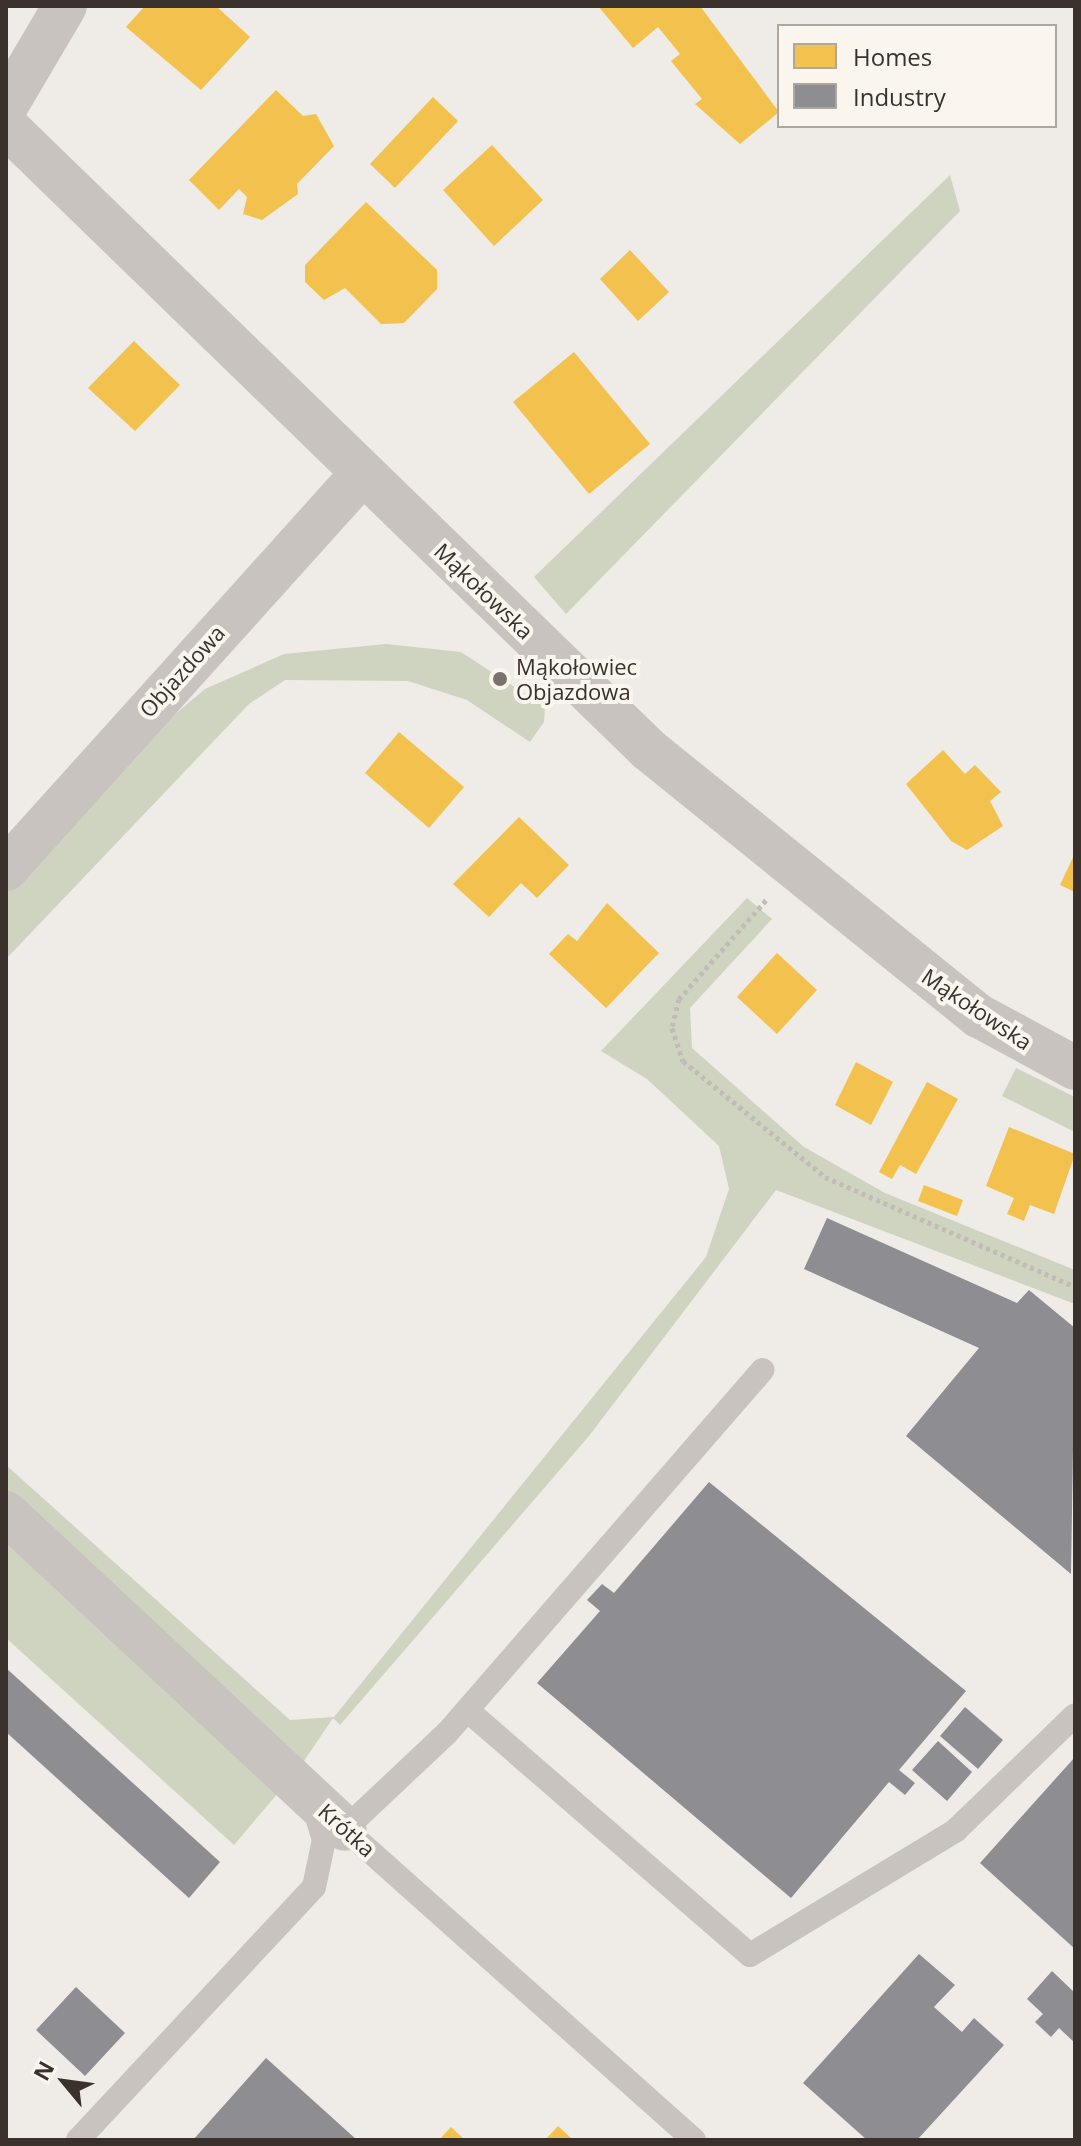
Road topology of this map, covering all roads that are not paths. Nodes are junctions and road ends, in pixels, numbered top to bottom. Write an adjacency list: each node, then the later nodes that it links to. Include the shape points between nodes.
1 (65, 6): 2 (street)
2 (6, 106)
3 (6, 126): 4 (street, Mąkołowska)
4 (361, 475): 5 (street, Objazdowa); 6 (street, Mąkołowska, via 649,750 979,1016)
5 (6, 869)
6 (1075, 1068)
7 (762, 1370): 9 (lane)
8 (6, 1513): 11 (street, Krótka)
9 (467, 1710): 10 (lane, via 750,1955 956,1830); 12 (lane)
10 (1075, 1715)
11 (311, 1798): 12 (street, Krótka); 13 (lane, via 324,1840 314,1887)
12 (345, 1829): 14 (lane, Krótka)
13 (78, 2140)
14 (694, 2140)

